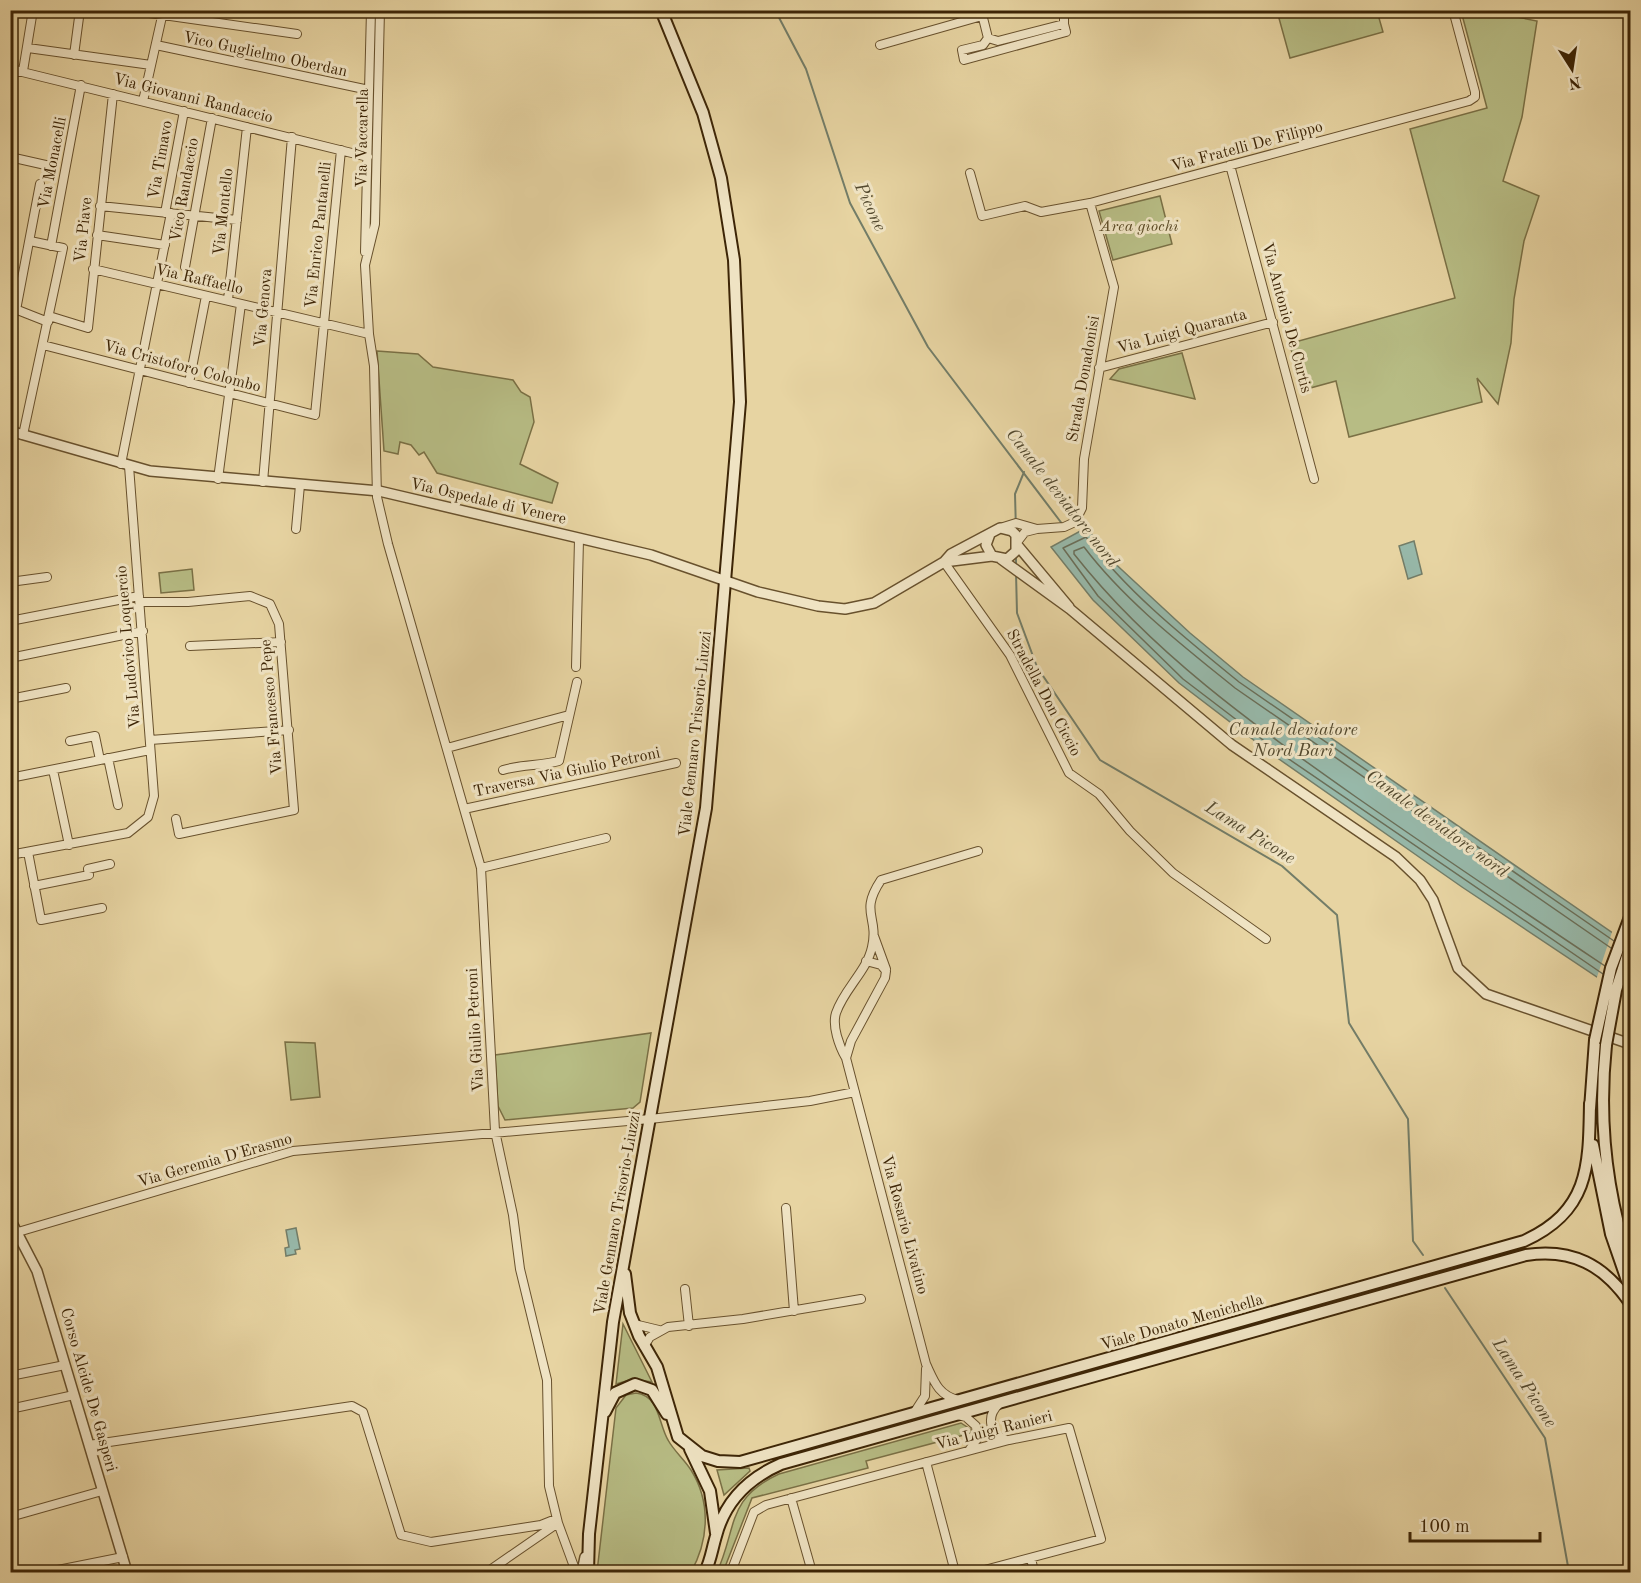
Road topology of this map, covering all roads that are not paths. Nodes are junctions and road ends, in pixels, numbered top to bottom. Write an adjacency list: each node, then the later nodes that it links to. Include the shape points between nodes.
1 (33, 10): 17 (street)
2 (80, 10): 18 (street)
3 (128, 10): 9 (street)
4 (371, 10): 23 (street, Via Vaccarella)
5 (380, 10): 46 (street, Via Vaccarella, via 375,224)
6 (680, 10): 10 (street)
7 (1064, 10): 12 (street)
8 (1453, 10): 33 (street, Via Fratelli De Filippo, via 1475,97)
9 (163, 13): 13 (street); 15 (street)
10 (665, 13): 85 (main road, Viale Gennaro Trisorio-Liuzzi, via 712,142 733,252 740,402)
11 (981, 13): 14 (street); 16 (street)
12 (1064, 24): 14 (street, via 998,41); 14 (street, via 1066,32 964,60 962,50 983,45)
13 (297, 34)
14 (988, 38)
15 (156, 45): 19 (street); 23 (street, Vico Guglielmo Oberdan)
16 (880, 45)
17 (27, 48): 18 (street); 20 (street)
18 (74, 55): 19 (street)
19 (151, 65): 25 (street)
20 (16, 70): 21 (street, Via Giovanni Randaccio); 22 (street)
21 (81, 85): 24 (street, Via Giovanni Randaccio); 45 (street, Via Monacelli)
22 (10, 89)
23 (369, 90): 32 (street, Via Vaccarella)
24 (113, 94): 25 (street, Via Giovanni Randaccio); 38 (street, Via Piave)
25 (143, 101): 26 (street, Via Giovanni Randaccio)
26 (184, 111): 27 (street, Via Giovanni Randaccio); 39 (street, Via Timavo)
27 (212, 118): 28 (street, Via Giovanni Randaccio); 40 (street, Vico Randaccio)
28 (247, 127): 29 (street, Via Giovanni Randaccio); 41 (street, Via Montello)
29 (292, 137): 30 (street, Via Giovanni Randaccio); 54 (street, Via Genova)
30 (341, 150): 32 (street, Via Giovanni Randaccio); 57 (street, Via Enrico Pantanelli)
31 (10, 157): 34 (street)
32 (368, 157): 46 (street, Via Vaccarella)
33 (1230, 165): 37 (street, Via Fratelli De Filippo); 56 (street, Via Antonio De Curtis)
34 (50, 166)
35 (970, 173): 37 (street, Via Fratelli De Filippo, via 982,216 1025,206 1041,212)
36 (40, 184): 43 (street)
37 (1090, 203): 60 (street, Strada Donadonisi, via 1114,287)
38 (100, 206): 39 (street); 42 (street, Via Piave)
39 (168, 213): 40 (street); 44 (street, Via Timavo)
40 (194, 216): 41 (street); 47 (street, Vico Randaccio)
41 (237, 220): 51 (street, Via Montello)
42 (97, 235): 44 (street); 48 (street, Via Piave)
43 (30, 241): 45 (street); 53 (street)
44 (165, 245): 49 (street, Via Timavo)
45 (51, 246): 55 (street, via 63,248)
46 (365, 265): 58 (street, Via Vaccarella)
47 (185, 267)
48 (93, 269): 49 (street, Via Raffaello); 55 (street, Via Piave, via 88,328)
49 (158, 285): 50 (street, Via Raffaello); 61 (street, Via Timavo)
50 (206, 296): 51 (street, Via Raffaello); 62 (street)
51 (228, 300): 52 (street, Via Raffaello)
52 (242, 304): 54 (street, Via Raffaello); 63 (street)
53 (13, 308): 55 (street)
54 (278, 312): 57 (street, Via Raffaello); 64 (street, Via Genova)
55 (49, 319): 59 (street)
56 (1273, 322): 60 (street, Via Luigi Quaranta); 70 (street, Via Antonio De Curtis)
57 (324, 323): 58 (street, Via Raffaello); 65 (street, Via Enrico Pantanelli)
58 (369, 334): 73 (street, Via Vaccarella)
59 (43, 345): 61 (street, Via Cristoforo Colombo); 67 (street)
60 (1099, 368): 76 (street, Strada Donadonisi, via 1084,459 1081,513 1075,522 1064,527)
61 (141, 370): 62 (street, Via Cristoforo Colombo); 68 (street, Via Ludovico Loquercio)
62 (189, 383): 63 (street, Via Cristoforo Colombo)
63 (230, 393): 64 (street, Via Cristoforo Colombo); 69 (street)
64 (270, 404): 65 (street, Via Cristoforo Colombo); 71 (street, Via Genova)
65 (315, 415)
66 (10, 431): 67 (street, Via Ospedale di Venere)
67 (23, 435): 68 (street, Via Ospedale di Venere)
68 (125, 465): 69 (street, Via Ospedale di Venere); 87 (street, Via Ludovico Loquercio)
69 (218, 478): 71 (street, Via Ospedale di Venere)
70 (1314, 479)
71 (263, 482): 72 (street, Via Ospedale di Venere)
72 (300, 485): 73 (street, Via Ospedale di Venere); 75 (street)
73 (379, 491): 79 (street, Via Ospedale di Venere); 102 (street, Via Giulio Petroni, via 388,544)
74 (1000, 528): 76 (street, Strada Donadonisi, via 1016,523); 77 (street); 80 (street, via 1012,531)
75 (296, 529)
76 (1037, 529): 80 (street, Strada Donadonisi, via 1025,532)
77 (990, 534): 81 (street, via 987,545); 83 (street, Via Ospedale di Venere, via 951,554)
78 (10, 535): 82 (street)
79 (579, 539): 85 (street, Via Ospedale di Venere, via 651,555); 94 (street)
80 (1018, 544): 81 (street, via 1012,556); 88 (street)
81 (997, 557): 83 (street, Via Ospedale di Venere); 88 (street)
82 (11, 558): 86 (street)
83 (944, 562): 85 (street, Via Ospedale di Venere, via 880,600 845,609 768,594); 123 (street, Stradella Don Ciccio, via 1010,655 1070,773 1099,794 1173,873)
84 (47, 577): 86 (street)
85 (725, 579): 132 (main road, Viale Gennaro Trisorio-Liuzzi, via 706,808)
86 (11, 582)
87 (140, 599): 89 (street, Via Francesco Pepe); 90 (street, Via Ludovico Loquercio); 91 (street, Via Francesco Pepe, via 188,602 257,597 270,604 276,614)
88 (1070, 609): 128 (street, via 1232,745 1404,864 1433,900 1458,968 1486,994)
89 (10, 621)
90 (143, 631): 93 (street); 100 (street, Via Ludovico Loquercio)
91 (281, 642): 92 (street); 99 (street, Via Francesco Pepe)
92 (190, 646)
93 (10, 658)
94 (576, 667)
95 (577, 682): 98 (street)
96 (66, 687): 97 (street)
97 (10, 699)
98 (569, 715): 102 (street); 107 (street, via 559,761 537,767 526,763)
99 (289, 730): 100 (street); 111 (street, Via Francesco Pepe, via 294,810 179,834)
100 (150, 740): 103 (street, Via Ludovico Loquercio)
101 (70, 741): 104 (street, via 95,736)
102 (447, 748): 110 (street, Via Giulio Petroni)
103 (150, 750): 104 (street); 113 (street, Via Ludovico Loquercio, via 154,796 152,810 143,823 128,833)
104 (104, 759): 106 (street); 109 (street)
105 (676, 763): 110 (street, Traversa Via Giulio Petroni)
106 (53, 770): 108 (street); 113 (street)
107 (503, 770)
108 (10, 778)
109 (118, 805)
110 (464, 809): 118 (street, Via Giulio Petroni)
111 (176, 819)
112 (606, 838): 118 (street)
113 (69, 845): 115 (street)
114 (978, 851): 122 (street, Via Rosario Livatino, via 881,880 869,905)
115 (28, 852): 116 (street); 119 (street)
116 (10, 855)
117 (110, 864): 119 (street, via 88,868 89,875)
118 (481, 868): 133 (street, Via Giulio Petroni)
119 (34, 886): 120 (street, via 41,920)
120 (102, 908)
121 (1630, 917): 127 (main road, bridge, via 1611,968)
122 (874, 936): 125 (street, Via Rosario Livatino); 126 (street)
123 (1266, 939)
124 (1630, 947): 127 (main road, bridge)
125 (866, 961): 126 (street, via 881,965); 129 (street, Via Rosario Livatino, via 836,1013 835,1026)
126 (886, 971): 129 (street, via 850,1041)
127 (1602, 1040): 131 (main road, via 1592,1061); 138 (main road, via 1604,1149 1616,1218)
128 (1630, 1044)
129 (846, 1058): 130 (street, Via Rosario Livatino)
130 (855, 1092): 132 (street, via 810,1101); 148 (street, Via Rosario Livatino)
131 (1590, 1103): 140 (main road, via 1605,1208); 152 (main road, Viale Donato Menichella, via 1588,1162 1582,1186 1564,1215 1524,1242)
132 (650, 1119): 133 (street, Via Geremia D'Erasmo); 137 (main road, Viale Gennaro Trisorio-Liuzzi)
133 (495, 1131): 136 (street, Via Geremia D'Erasmo, via 293,1150); 167 (street, Via Giulio Petroni, via 520,1269 547,1380 549,1486)
134 (786, 1208): 143 (street)
135 (11, 1220): 136 (street, Corso Alcide De Gasperi)
136 (18, 1232): 149 (street, Corso Alcide De Gasperi, via 34,1262)
137 (624, 1265): 144 (main road, Viale Donato Menichella); 157 (main road, Viale Gennaro Trisorio-Liuzzi)
138 (1630, 1265)
139 (685, 1289): 145 (street)
140 (1630, 1289)
141 (861, 1299): 143 (street)
142 (1630, 1303): 153 (main road, Viale Donato Menichella, via 1607,1275 1583,1259 1559,1253 1526,1255)
143 (794, 1311): 145 (street)
144 (634, 1324): 146 (street); 147 (main road, Viale Donato Menichella)
145 (689, 1326): 146 (street)
146 (659, 1330): 147 (street)
147 (644, 1346): 158 (main road, Viale Donato Menichella, via 667,1394)
148 (926, 1364): 152 (street, via 940,1392); 155 (street, via 925,1396)
149 (66, 1365): 150 (street); 151 (street, Corso Alcide De Gasperi)
150 (10, 1376)
151 (74, 1395): 154 (street); 160 (street, Corso Alcide De Gasperi)
152 (959, 1400): 155 (main road, Viale Donato Menichella)
153 (1003, 1401): 156 (main road, Viale Donato Menichella); 159 (street, via 993,1410 991,1423 997,1435)
154 (10, 1409)
155 (914, 1413): 161 (main road, Viale Donato Menichella, via 740,1462 718,1461)
156 (954, 1416): 162 (street, via 966,1417 978,1432 975,1445); 168 (main road, Viale Donato Menichella, via 766,1470 746,1484 733,1500)
157 (601, 1425): 158 (main road, via 615,1393 635,1384 652,1390); 169 (main road, Viale Gennaro Trisorio-Liuzzi)
158 (672, 1425): 161 (main road, Viale Donato Menichella)
159 (1009, 1440): 162 (street, Via Luigi Ranieri); 171 (street, Via Luigi Ranieri, via 1070,1428 1101,1539)
160 (89, 1445): 164 (street, Corso Alcide De Gasperi); 167 (street, via 352,1406 363,1412 401,1535 431,1542)
161 (689, 1448): 168 (main road, Viale Donato Menichella, via 710,1491)
162 (964, 1452): 163 (street, Via Luigi Ranieri)
163 (926, 1462): 165 (street, Via Luigi Ranieri); 181 (street)
164 (102, 1491): 166 (street); 170 (street, Corso Alcide De Gasperi)
165 (791, 1498): 179 (street, Via Luigi Ranieri, via 754,1512); 180 (street)
166 (10, 1517)
167 (557, 1521): 174 (street); 175 (street, Via Giulio Petroni)
168 (716, 1533): 178 (main road, Viale Donato Menichella)
169 (589, 1534): 176 (street, Viale Gennaro Trisorio-Liuzzi); 177 (main road)
170 (123, 1557): 172 (street); 173 (street, Corso Alcide De Gasperi)
171 (1031, 1558): 182 (street, Via Luigi Ranieri); 183 (street)
172 (48, 1572)
173 (127, 1572)
174 (487, 1572)
175 (576, 1572)
176 (582, 1572)
177 (588, 1572)
178 (705, 1572)
179 (731, 1572)
180 (812, 1572)
181 (955, 1572)
182 (977, 1572)
183 (1034, 1572)

